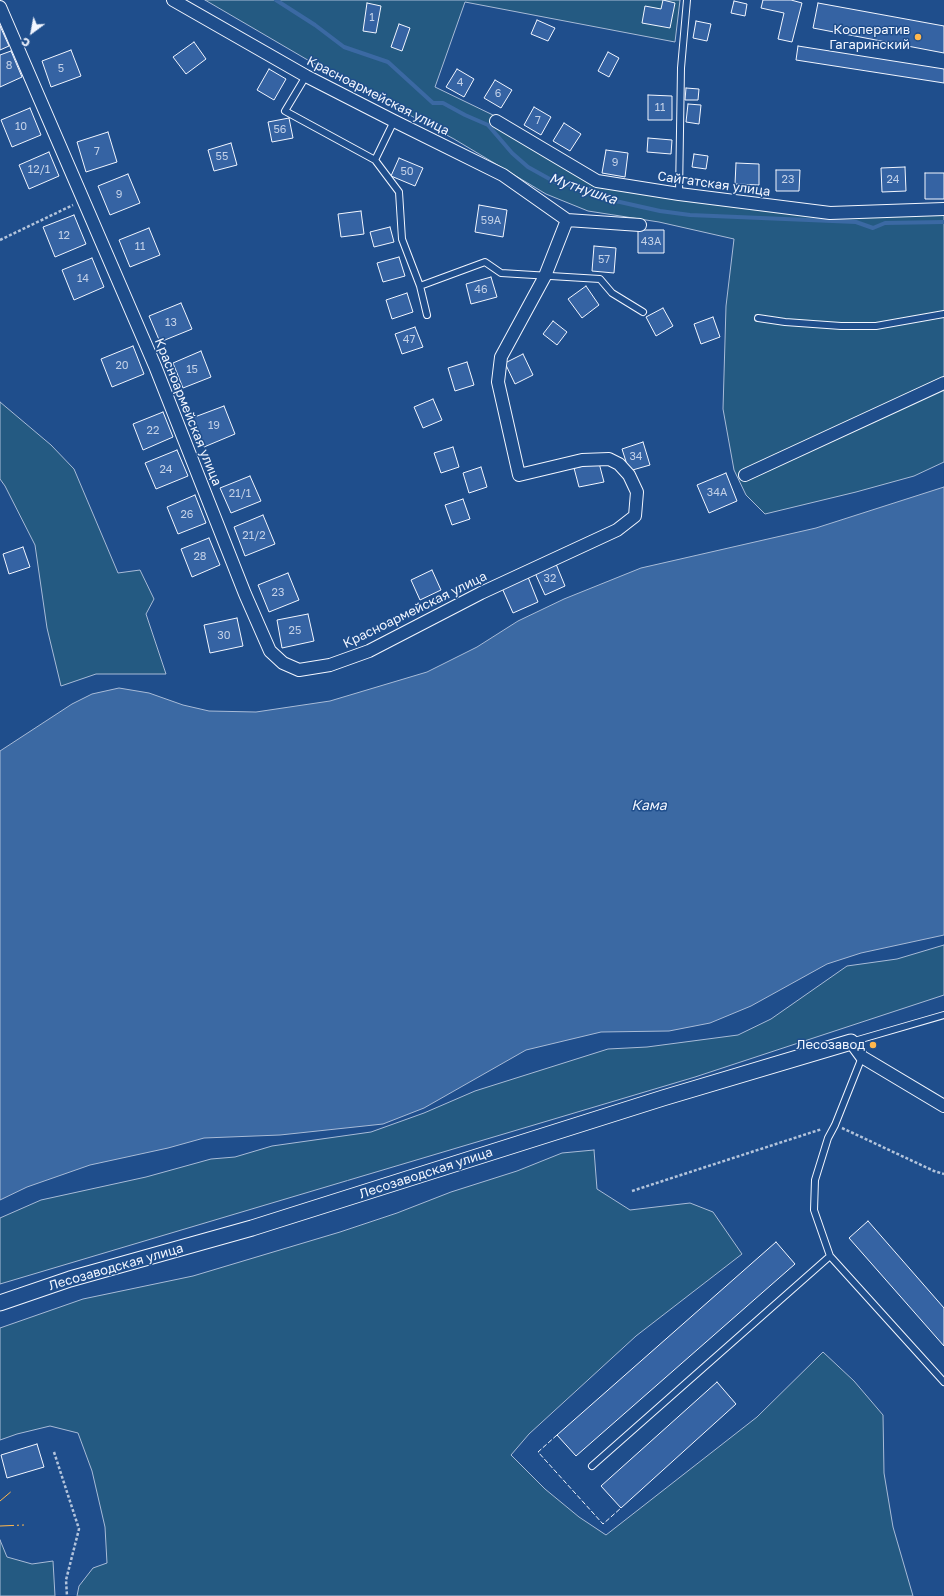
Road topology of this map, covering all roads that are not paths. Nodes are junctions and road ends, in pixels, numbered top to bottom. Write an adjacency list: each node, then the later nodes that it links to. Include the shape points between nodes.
1 (173, 0): 4 (street, Красноармейская улица)
2 (687, 0): 8 (lane, via 682,68)
3 (0, 7): 12 (street, Красноармейская улица, via 155,366 245,594 270,651 283,664 300,670 330,665 369,651 481,593 617,530 635,516 637,492 629,475 619,464 609,459 582,460 518,475 498,382 501,357)
4 (306, 76): 5 (street, Красноармейская улица); 7 (lane, via 285,111)
5 (394, 121): 7 (lane); 10 (street, Красноармейская улица, via 503,175)
6 (496, 121): 8 (street, Сайгатская улица, via 597,181)
7 (376, 160): 13 (lane, via 399,192 402,239)
8 (679, 194): 9 (street, Сайгатская улица, via 830,213)
9 (944, 209)
10 (567, 220): 11 (street); 12 (street, Красноармейская улица)
11 (640, 224)
12 (545, 276): 13 (lane, via 501,273 485,262); 14 (lane, via 600,279 612,293)
13 (420, 286): 15 (lane)
14 (643, 312)
15 (427, 314)
16 (944, 314): 17 (lane, via 876,326 793,323)
17 (758, 318)
18 (944, 383): 19 (street)
19 (745, 475)
20 (944, 1016): 21 (lane)
21 (851, 1042): 22 (street); 25 (street, Лесозаводская улица, via 663,1098 252,1228 70,1279)
22 (862, 1057): 23 (street); 24 (lane, via 828,1138 815,1180 814,1210)
23 (944, 1106)
24 (830, 1256): 26 (lane); 27 (lane)
25 (0, 1303)
26 (944, 1382)
27 (592, 1466)

